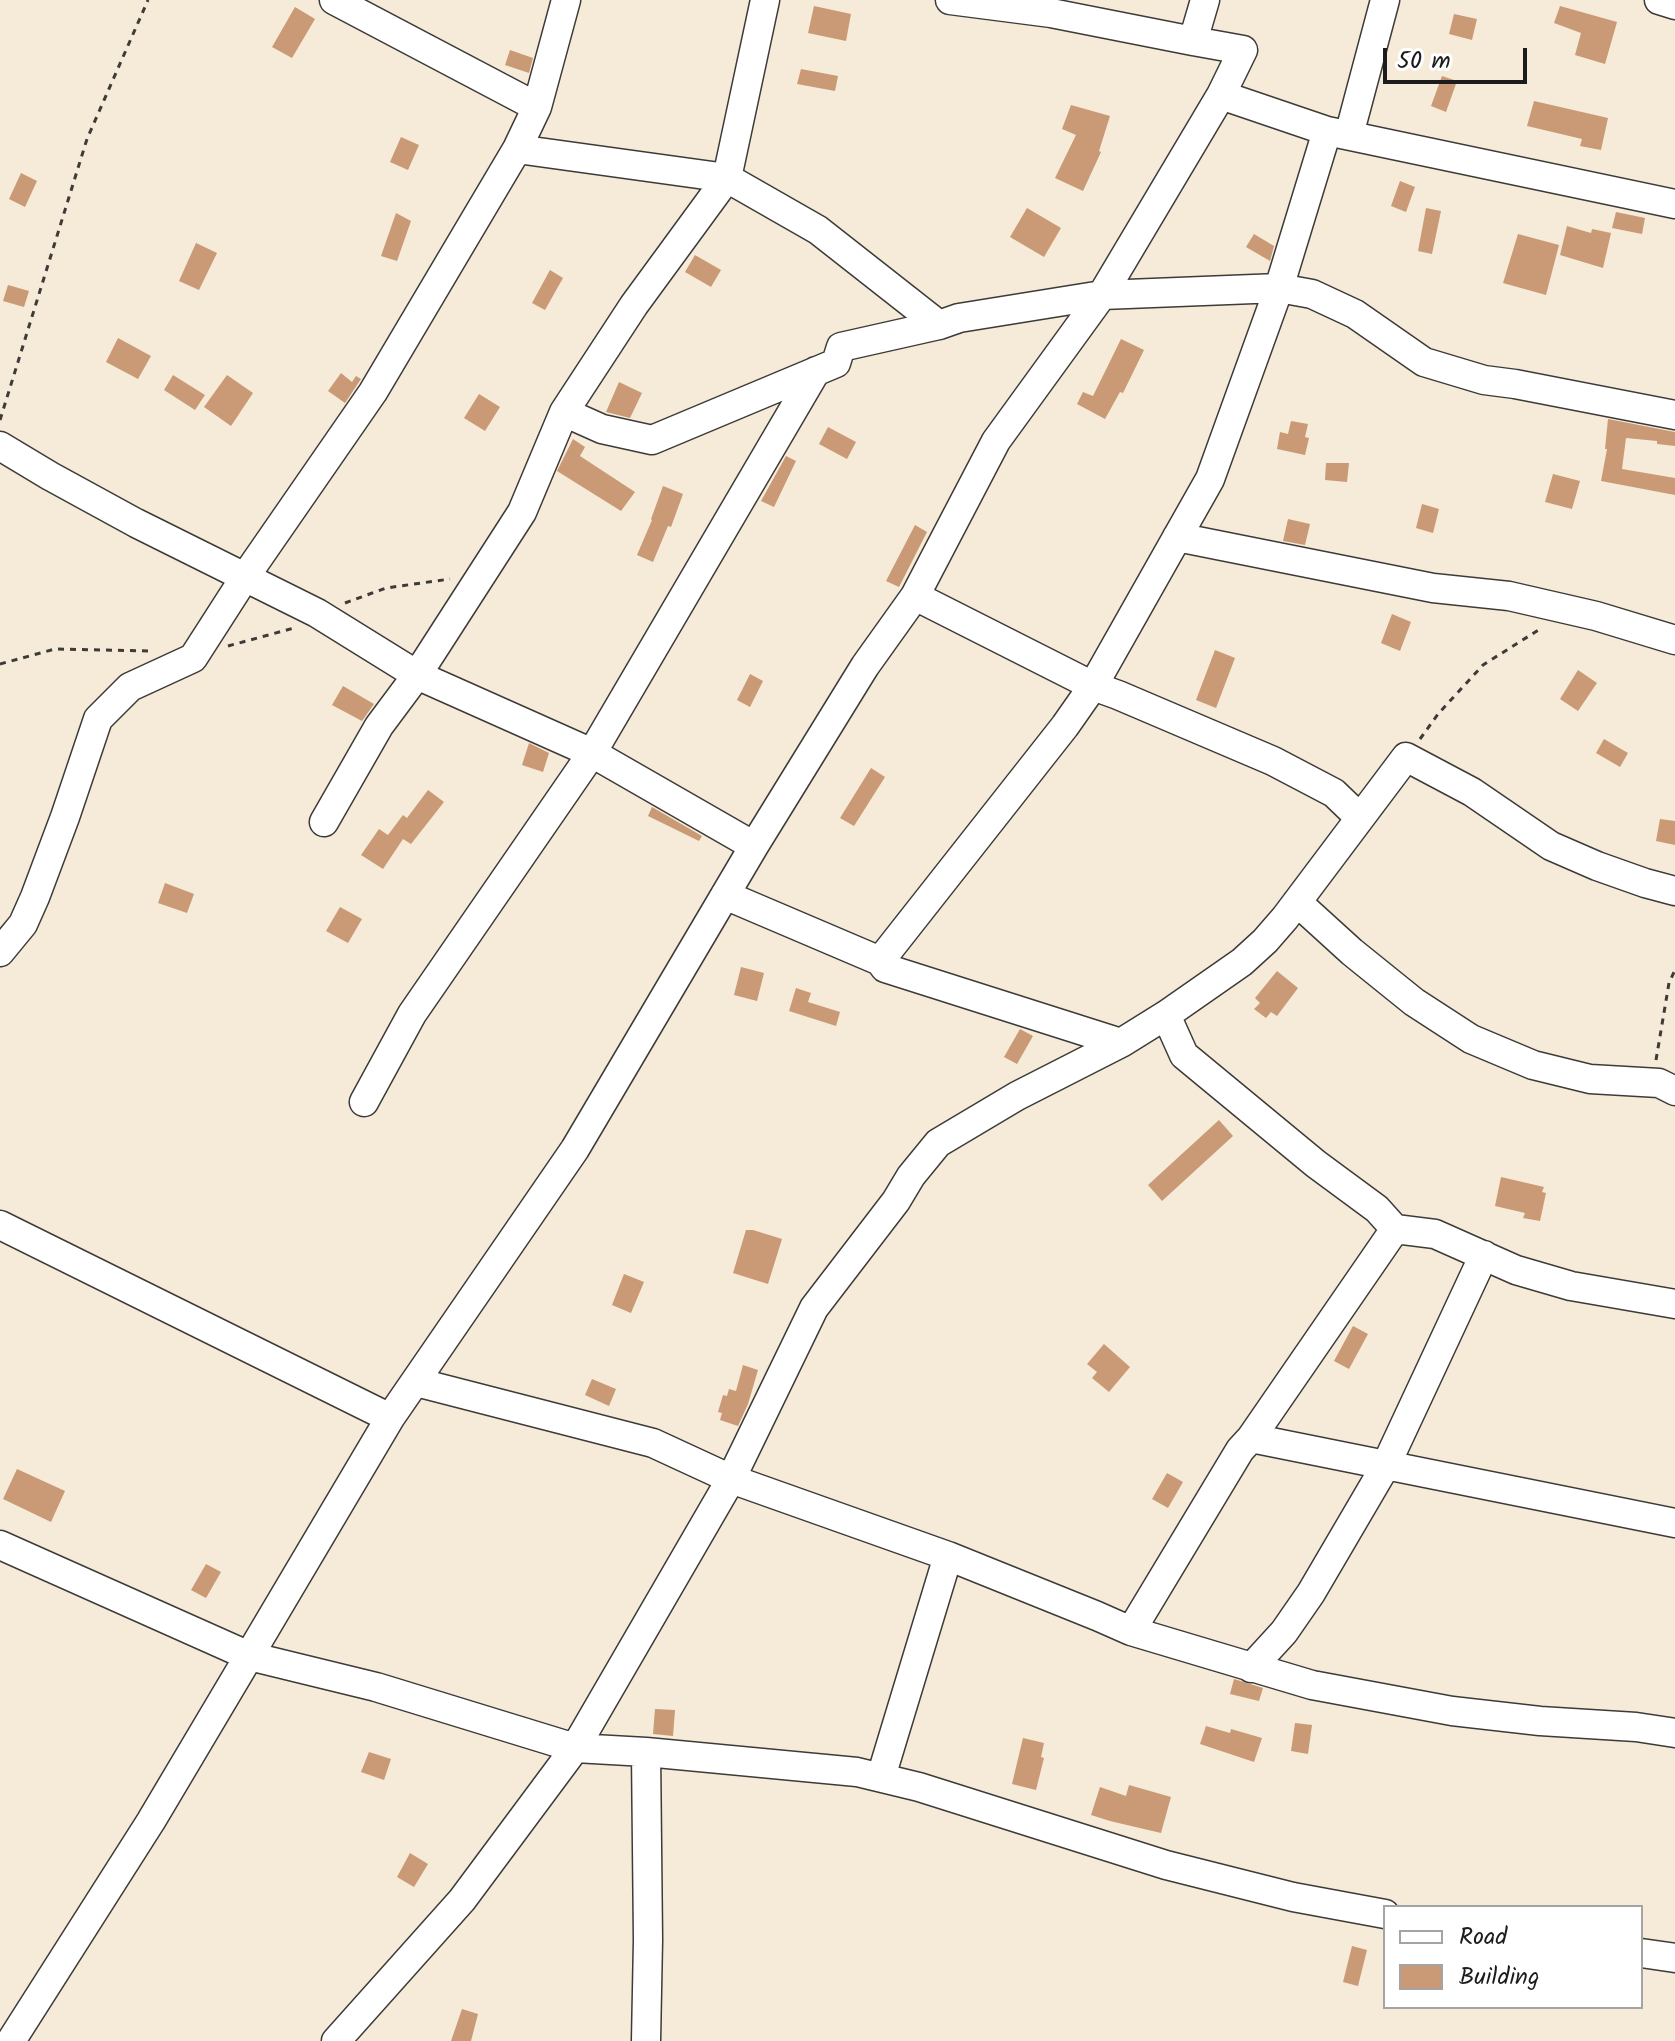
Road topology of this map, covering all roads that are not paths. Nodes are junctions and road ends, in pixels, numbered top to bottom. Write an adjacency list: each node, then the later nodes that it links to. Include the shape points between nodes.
1 (334, 0): 12 (street)
2 (566, 0): 12 (street)
3 (765, 0): 15 (street)
4 (950, 0): 8 (street)
5 (1205, 0): 10 (street)
6 (1385, 0): 13 (street)
7 (1659, 0): 9 (street)
8 (1011, 4): 10 (street)
9 (1675, 5)
10 (1193, 41): 11 (street, via 1243,50)
11 (1221, 95): 13 (street); 18 (street)
12 (537, 107): 14 (street)
13 (1338, 133): 16 (street); 17 (street)
14 (517, 149): 15 (street); 25 (street, via 373,392)
15 (727, 178): 19 (street, via 818,230); 21 (street)
16 (1675, 204)
17 (1279, 288): 18 (street); 22 (street, via 1312,294 1355,314 1424,362 1484,380); 24 (street, via 1210,479)
18 (1102, 295): 19 (street); 26 (street, via 996,441)
19 (939, 325): 20 (street, via 841,347 836,363)
20 (816, 371): 21 (street, via 652,440 602,429); 30 (street)
21 (564, 412): 28 (street, via 522,512)
22 (1675, 415)
23 (0, 446): 25 (street)
24 (1177, 537): 27 (street, via 1433,588 1509,596); 29 (street)
25 (245, 577): 28 (street, via 317,613); 37 (street, via 193,658 130,687 98,719 35,897 23,924)
26 (915, 596): 29 (street); 33 (street, via 865,666)
27 (1675, 640)
28 (417, 675): 30 (street); 32 (street, via 379,726)
29 (1093, 686): 31 (street, via 1273,761 1334,793); 38 (street)
30 (592, 753): 33 (street); 42 (street, via 412,1014)
31 (1360, 818): 34 (street, via 1406,757 1472,792 1551,846); 36 (street)
32 (324, 822)
33 (754, 846): 35 (street)
34 (1675, 891)
35 (725, 895): 38 (street); 47 (street, via 575,1149)
36 (1297, 902): 39 (street, via 1242,962); 41 (street, via 1414,1002 1471,1039 1533,1065 1590,1079)
37 (0, 952)
38 (880, 961): 40 (street, via 885,968)
39 (1166, 1015): 40 (street); 44 (street, via 1184,1055)
40 (1121, 1043): 51 (street, via 938,1143 814,1308)
41 (1667, 1087)
42 (364, 1102)
43 (0, 1225): 48 (street)
44 (1395, 1229): 45 (street, via 1435,1234); 49 (street)
45 (1484, 1255): 46 (street, via 1571,1286); 50 (street)
46 (1675, 1304)
47 (416, 1382): 48 (street); 51 (street, via 653,1443)
48 (390, 1418): 56 (street)
49 (1251, 1438): 50 (street); 55 (street)
50 (1386, 1465): 52 (street); 57 (street, via 1311,1593)
51 (731, 1479): 54 (street); 59 (street)
52 (1675, 1523)
53 (0, 1545): 56 (street)
54 (948, 1556): 55 (street); 61 (street)
55 (1131, 1631): 57 (street)
56 (249, 1656): 59 (street, via 376,1687); 65 (street)
57 (1251, 1668): 58 (street, via 1452,1711)
58 (1675, 1733)
59 (575, 1748): 60 (street); 66 (street, via 462,1900)
60 (646, 1752): 61 (street); 67 (street)
61 (881, 1777): 62 (street, via 1166,1865)
62 (1383, 1914)
63 (1643, 1953): 64 (street)
64 (1675, 1958)
65 (11, 2041)
66 (336, 2041)
67 (646, 2041)

